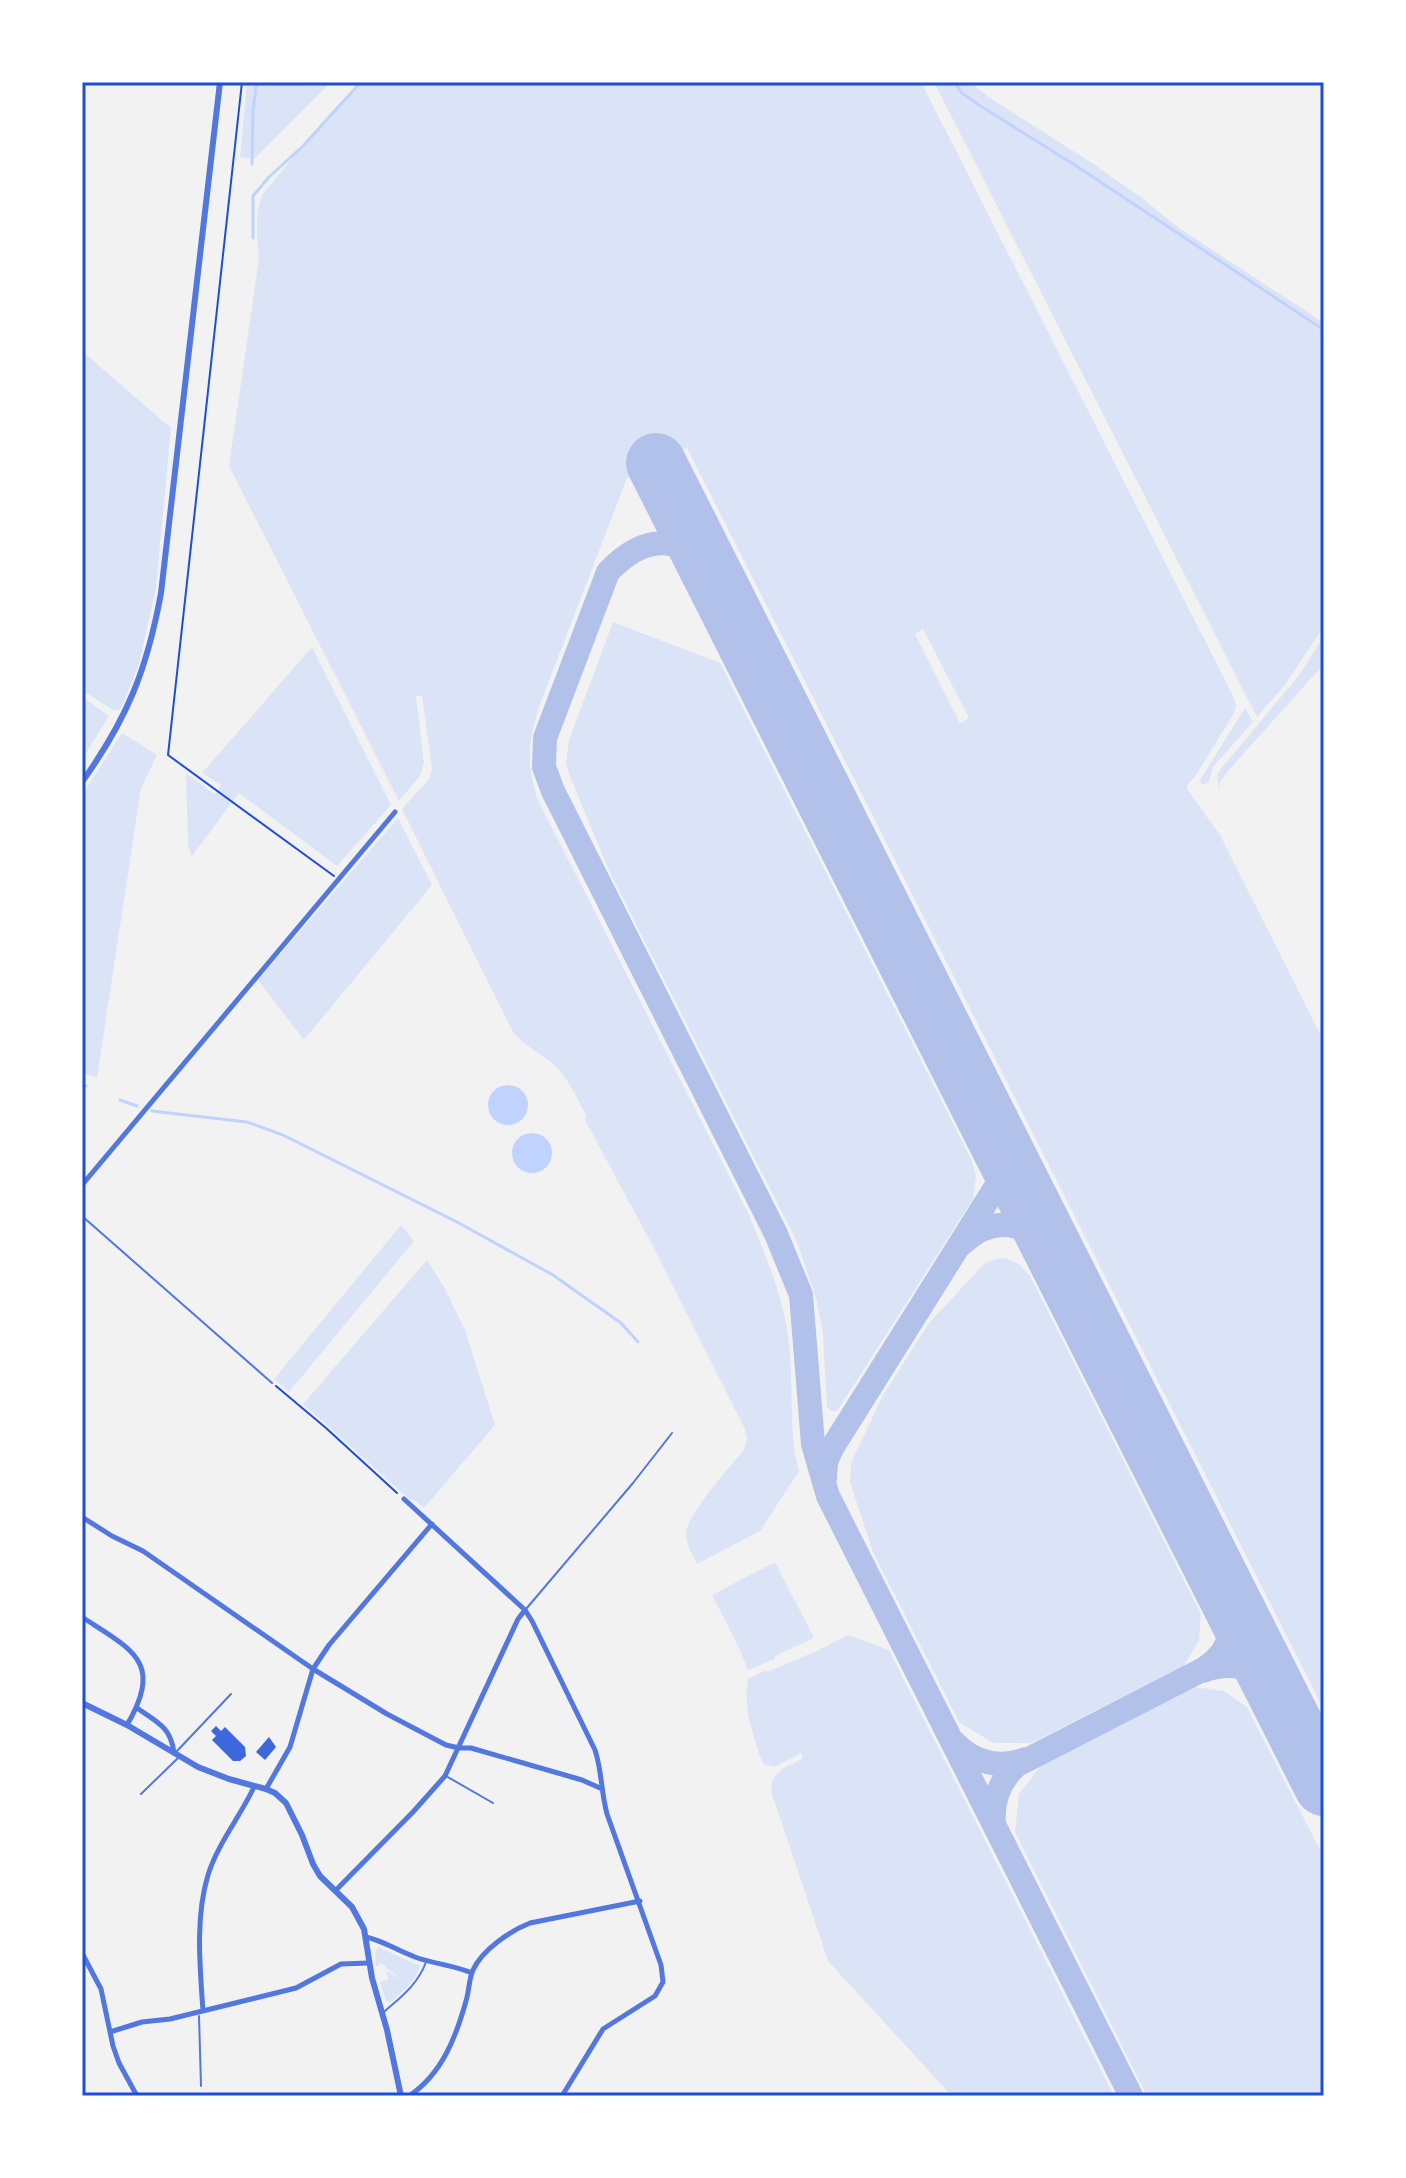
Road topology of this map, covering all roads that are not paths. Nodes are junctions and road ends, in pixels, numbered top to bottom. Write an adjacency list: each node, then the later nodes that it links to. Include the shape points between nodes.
1 (220, 82): 2 (street, via 154,632 121,721)
2 (82, 782)
3 (395, 812): 4 (street)
4 (82, 1185)
5 (82, 1216): 6 (lane)
6 (272, 1383)
7 (672, 1433): 11 (lane)
8 (404, 1499): 10 (street)
9 (82, 1517): 13 (street, via 143,1551)
10 (432, 1524): 11 (street); 13 (street)
11 (525, 1610): 18 (street); 22 (street, via 595,1750)
12 (82, 1617): 16 (street, via 137,1656 143,1675)
13 (313, 1669): 18 (street, via 431,1738); 23 (street, via 290,1747)
14 (231, 1694): 19 (lane)
15 (82, 1703): 17 (street)
16 (137, 1708): 17 (street); 19 (street, via 169,1733)
17 (127, 1725): 19 (street)
18 (459, 1748): 20 (street); 22 (street)
19 (177, 1755): 21 (street, via 212,1774); 24 (lane)
20 (445, 1776): 25 (lane); 26 (street)
21 (254, 1787): 23 (street); 33 (street, via 208,1875 200,1934)
22 (600, 1788): 27 (street)
23 (266, 1789): 26 (street, via 286,1803 313,1864)
24 (141, 1794)
25 (493, 1803)
26 (335, 1891): 28 (street, via 352,1907)
27 (640, 1901): 32 (street, via 514,1929); 40 (street, via 662,1984 655,1996 603,2029)
28 (366, 1937): 30 (street); 31 (street)
29 (82, 1953): 35 (street, via 101,1989)
30 (427, 1961): 32 (street); 34 (lane, via 415,1985)
31 (369, 1963): 33 (street, via 341,1964 296,1988); 34 (street)
32 (472, 1973): 39 (street, via 449,2048 429,2080)
33 (201, 2011): 35 (street); 36 (lane)
34 (382, 2013): 38 (street)
35 (110, 2032): 37 (street)
36 (201, 2086)
37 (137, 2096)
38 (401, 2096)
39 (409, 2096)
40 (562, 2096)

